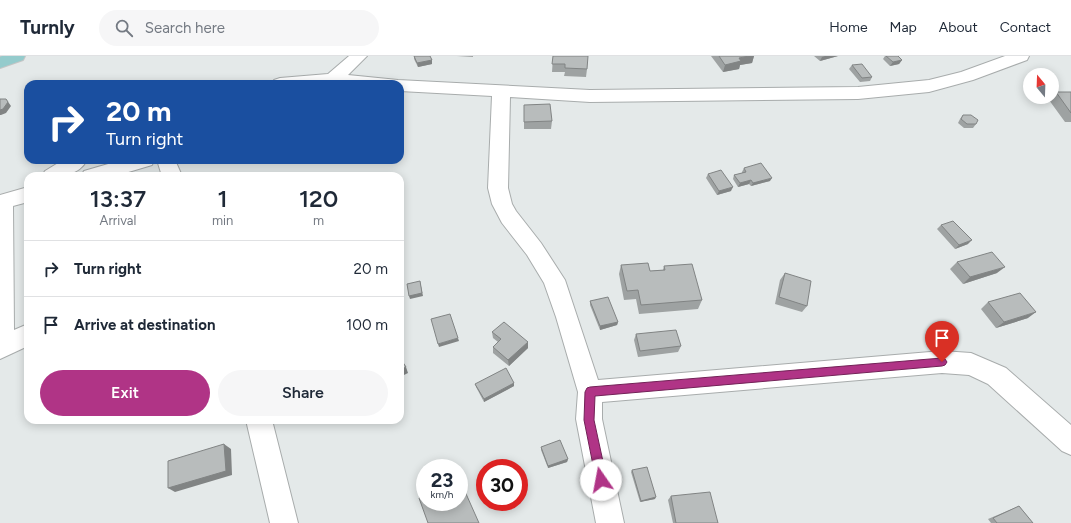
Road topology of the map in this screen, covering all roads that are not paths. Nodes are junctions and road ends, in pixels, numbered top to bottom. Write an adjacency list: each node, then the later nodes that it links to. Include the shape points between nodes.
1 (17, 56): 4 (main road)
2 (359, 56): 5 (street)
3 (1021, 56): 9 (street, via 967,76 929,86 858,94 590,96)
4 (0, 63)
5 (333, 79): 6 (street); 7 (street)
6 (322, 80)
7 (345, 80)
8 (404, 85): 9 (street)
9 (501, 92): 17 (street, via 498,188 502,204 509,218 534,249 554,280)
10 (72, 164): 12 (street)
11 (132, 164): 13 (street)
12 (58, 172)
13 (104, 172)
14 (16, 198): 16 (street)
15 (24, 336): 16 (street)
16 (2, 348)
17 (590, 392): 19 (street, via 942,362 971,364 997,376); 21 (street, via 589,420)
18 (260, 424): 20 (street)
19 (1071, 442)
20 (284, 523)
21 (610, 523)

